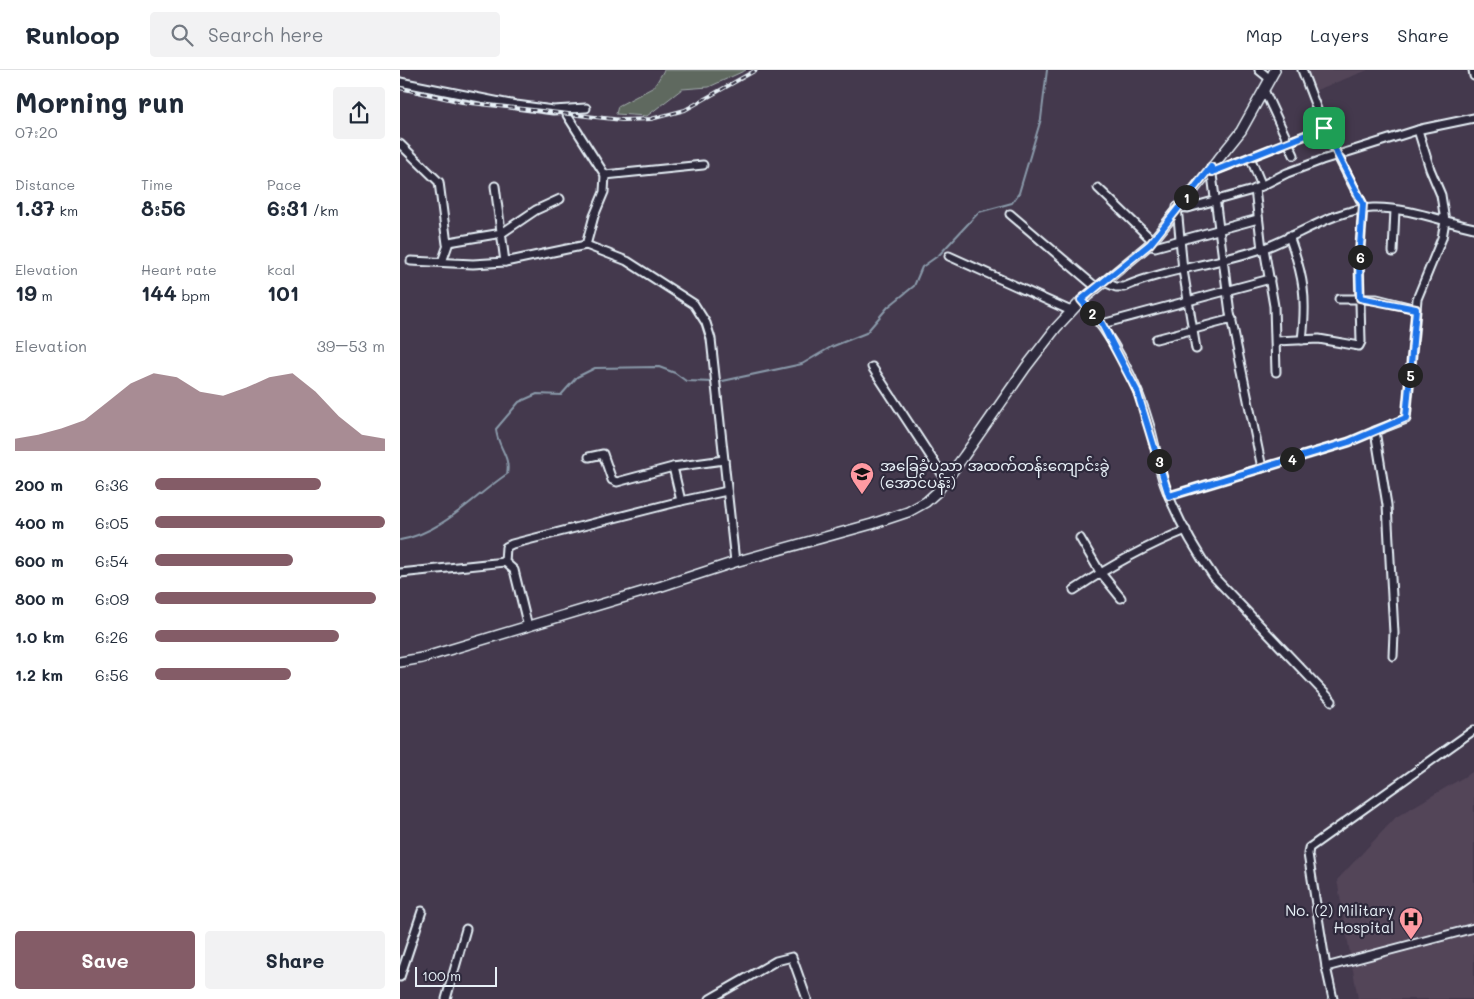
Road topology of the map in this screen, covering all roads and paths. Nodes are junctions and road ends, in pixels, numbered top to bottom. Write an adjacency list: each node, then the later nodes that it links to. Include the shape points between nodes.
1 (1259, 70): 6 (street)
2 (1275, 70): 6 (main road)
3 (1302, 70): 12 (street)
4 (1473, 70): 5 (street)
5 (1474, 76)
6 (1270, 79): 8 (main road)
7 (400, 82): 9 (street, via 553,110)
8 (1264, 90): 14 (street); 20 (main road, via 1241,130)
9 (586, 108)
10 (567, 115): 21 (street)
11 (1474, 118): 13 (street)
12 (1324, 128): 14 (street); 17 (street)
13 (1418, 130): 17 (street); 32 (street, via 1441,195)
14 (1288, 142): 16 (street); 18 (street)
15 (400, 144): 39 (street, via 439,182)
16 (1294, 155)
17 (1337, 155): 24 (street, via 1287,173); 28 (street)
18 (1250, 157): 20 (street); 24 (street)
19 (703, 165): 21 (street)
20 (1212, 170): 26 (street); 27 (main road)
21 (605, 175): 40 (street, via 604,192)
22 (495, 186): 35 (street)
23 (1098, 188): 38 (street)
24 (1258, 188): 26 (street); 31 (street)
25 (560, 199): 35 (street, via 536,210)
26 (1216, 200): 27 (street); 34 (street)
27 (1177, 208): 37 (street); 38 (main road)
28 (1363, 210): 29 (street); 36 (street); 52 (street)
29 (1395, 210): 32 (street); 42 (street)
30 (1010, 214): 50 (street)
31 (1258, 220): 34 (street); 41 (street)
32 (1445, 221): 33 (street); 56 (street)
33 (1474, 228)
34 (1220, 230): 37 (street); 44 (street)
35 (502, 233): 39 (street); 47 (street)
36 (1289, 236): 41 (street); 62 (street, via 1305,289)
37 (1182, 240): 38 (street, via 1155,247); 48 (street)
38 (1150, 243): 50 (main road)
39 (447, 244): 46 (street)
40 (586, 244): 47 (street); 69 (street, via 627,261 694,304 702,316 711,339)
41 (1263, 248): 44 (street); 49 (street)
42 (1393, 252)
43 (949, 256): 57 (street)
44 (1222, 260): 48 (street); 51 (street)
45 (411, 261): 46 (street)
46 (442, 262): 47 (street)
47 (505, 262)
48 (1183, 270): 50 (street, via 1124,287); 55 (street)
49 (1270, 279): 51 (street); 63 (street)
50 (1101, 285): 54 (main road)
51 (1227, 289): 55 (street); 58 (street)
52 (1360, 298): 53 (street); 56 (street); 62 (street, via 1359,346)
53 (1339, 299)
54 (1081, 300): 57 (main road); 59 (street)
55 (1187, 300): 59 (street); 60 (street)
56 (1416, 309): 67 (street, via 1406,418)
57 (1071, 311): 72 (main road, via 1026,367)
58 (1232, 319): 60 (street); 71 (street)
59 (1102, 324): 74 (street, via 1137,391)
60 (1192, 330): 61 (street); 64 (street)
61 (1156, 338)
62 (1302, 340): 63 (street)
63 (1276, 341): 66 (street)
64 (1196, 349)
65 (872, 367): 72 (street)
66 (1276, 372)
67 (1375, 431): 71 (street); 85 (street, via 1387,505)
68 (588, 457): 70 (street, via 603,454 612,480 617,482)
69 (724, 460): 70 (street); 73 (street)
70 (673, 467): 75 (street)
71 (1262, 468): 74 (street)
72 (946, 480): 79 (main road, via 926,502 908,512)
73 (727, 492): 75 (street); 79 (street)
74 (1169, 496): 76 (street)
75 (681, 501): 78 (street, via 512,544 504,550)
76 (1186, 530): 80 (street); 87 (street, via 1214,577)
77 (1080, 538): 80 (street)
78 (506, 562): 81 (street); 84 (street, via 514,570)
79 (735, 562): 84 (main road)
80 (1100, 572): 82 (street); 83 (street)
81 (400, 573)
82 (1074, 590)
83 (1121, 598)
84 (528, 627): 86 (main road)
85 (1393, 656)
86 (400, 662)
87 (1332, 701)
88 (1474, 730): 92 (street, via 1309,848)
89 (422, 911): 93 (street)
90 (1474, 928): 92 (street)
91 (466, 929): 94 (street)
92 (1326, 967): 97 (street)
93 (400, 977)
94 (446, 999)
95 (710, 999): 96 (street, via 776,961 792,957)
96 (807, 999)
97 (1333, 999)

